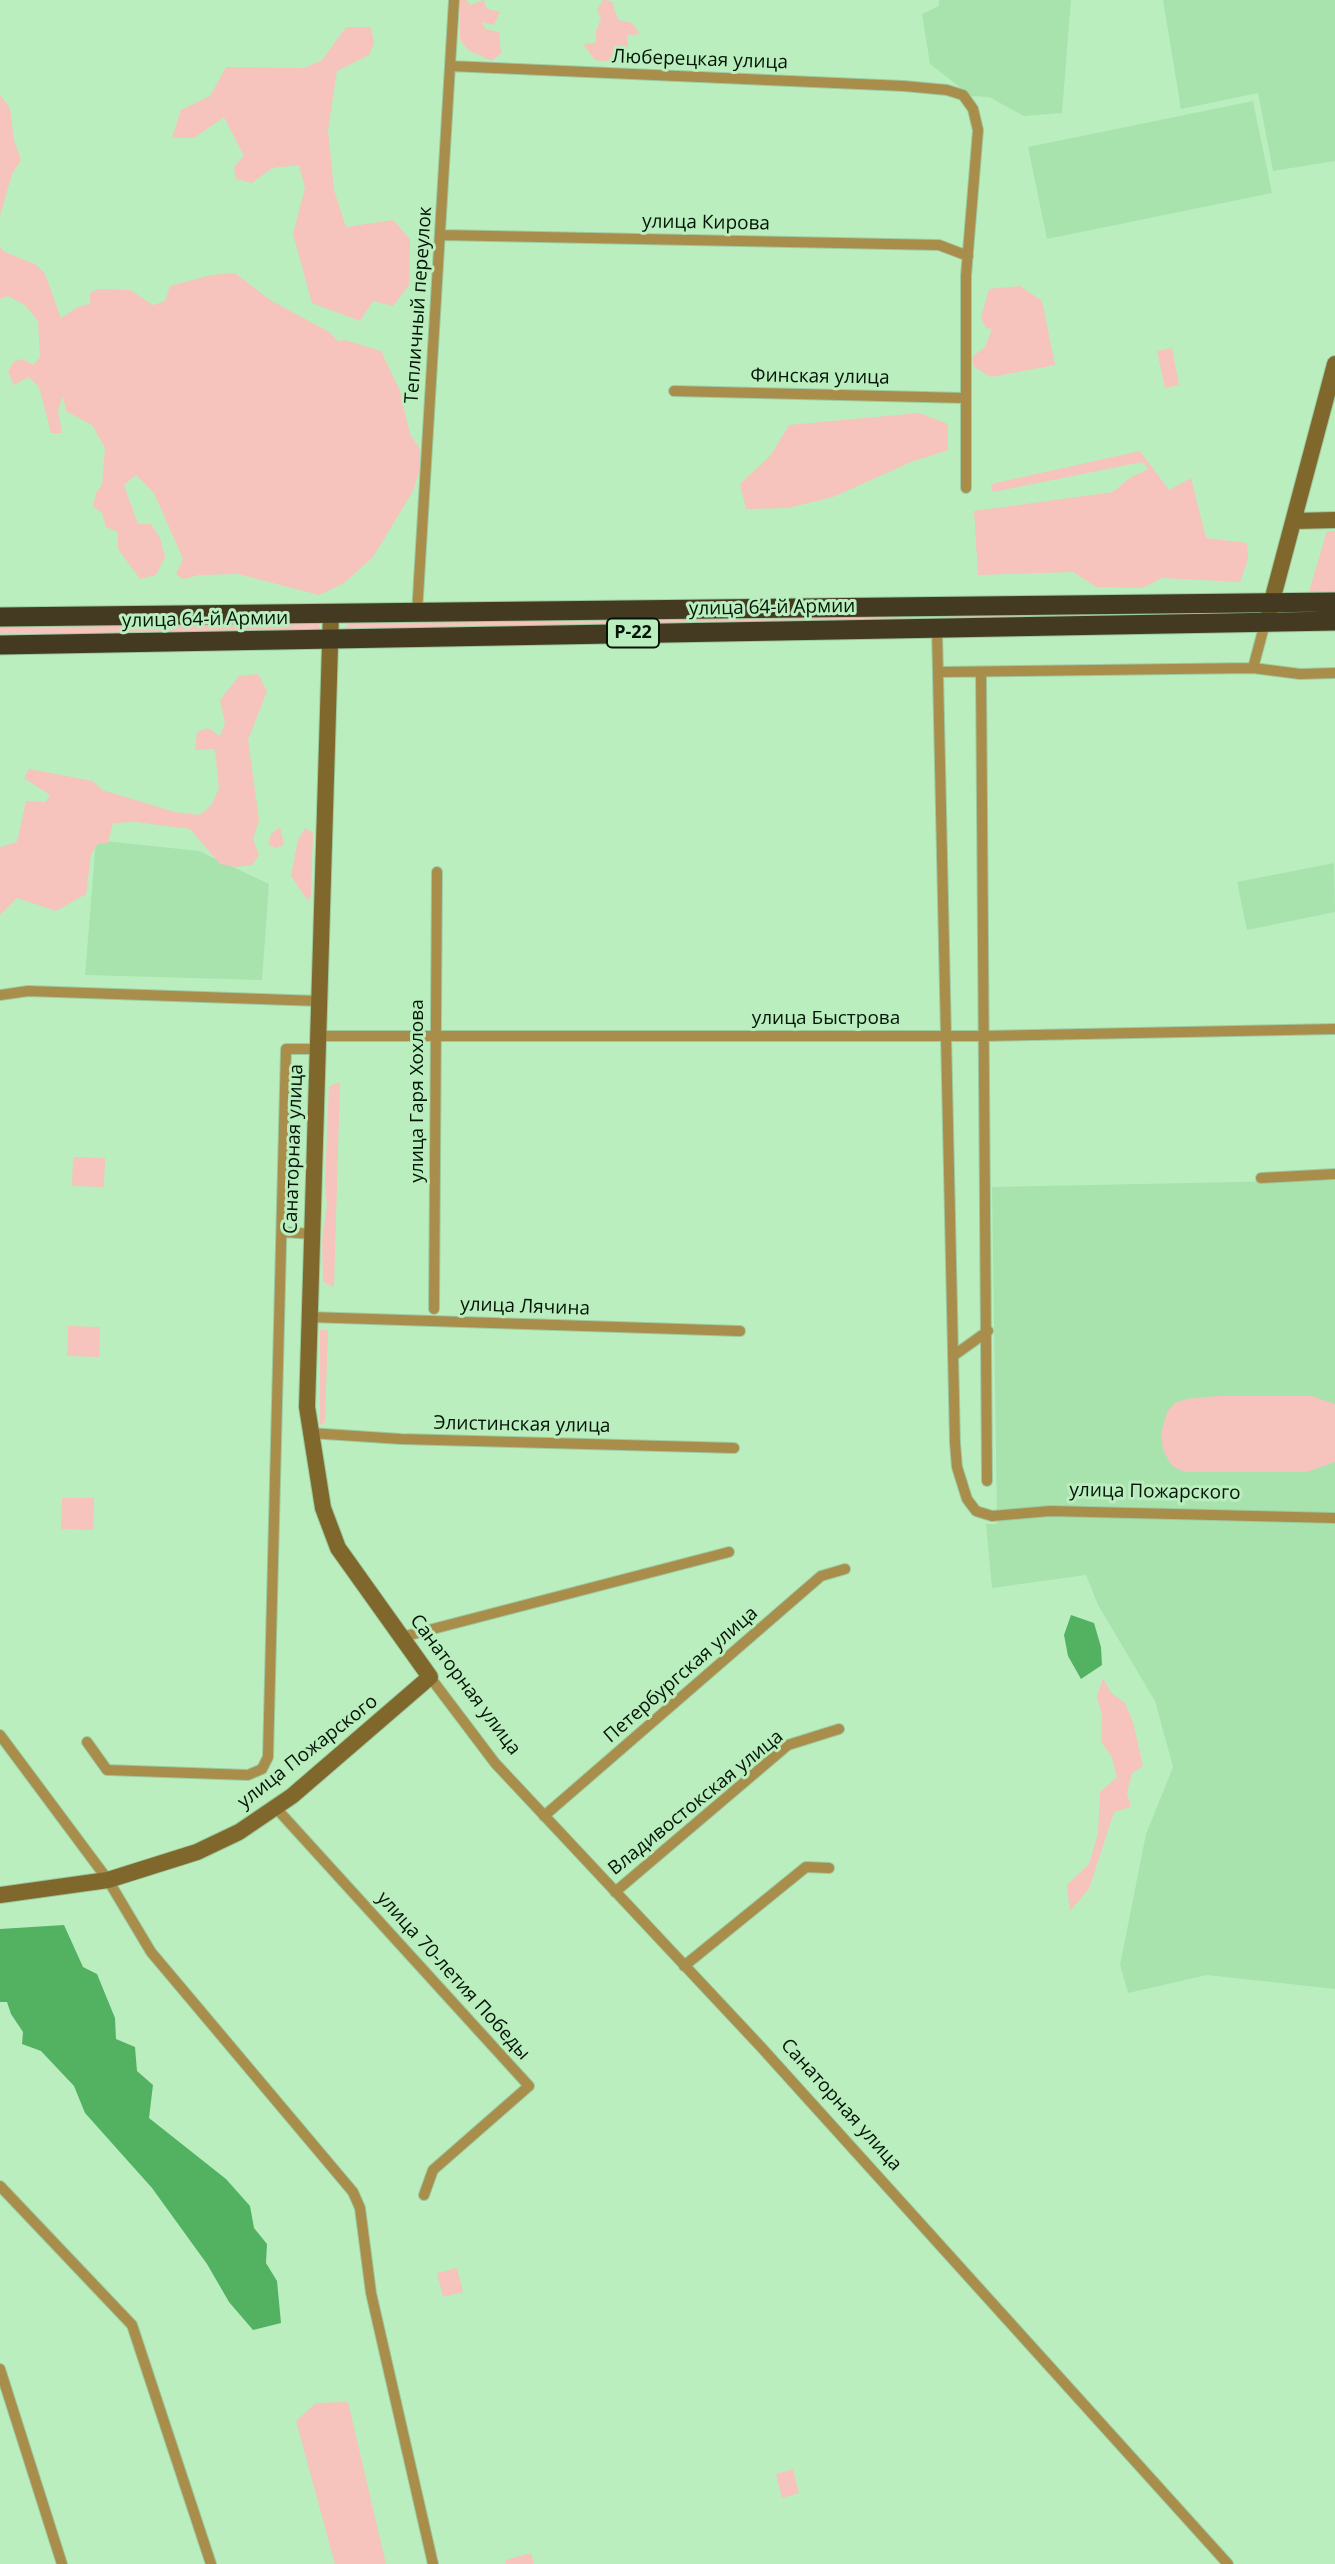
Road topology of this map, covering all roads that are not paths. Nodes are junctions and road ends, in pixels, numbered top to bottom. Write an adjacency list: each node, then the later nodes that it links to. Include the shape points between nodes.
1 (454, 0): 2 (street, Тепличный переулок)
2 (450, 66): 3 (street, Тепличный переулок); 4 (street, Люберецкая улица, via 947,90 963,95 973,109 978,130)
3 (441, 235): 4 (street, улица Кирова, via 939,244); 14 (street, Тепличный переулок)
4 (968, 256): 7 (street)
5 (1335, 364): 10 (street)
6 (674, 391): 7 (street, Финская улица)
7 (965, 398): 8 (street)
8 (966, 488)
9 (1335, 520): 10 (street)
10 (1294, 521): 12 (street)
11 (1335, 602): 12 (highway, улица 64-й Армии / Р-22)
12 (1272, 603): 14 (highway, улица 64-й Армии / Р-22); 17 (street)
13 (331, 612): 14 (highway, улица 64-й Армии / Р-22); 15 (highway, улица 64-й Армии / Р-22); 19 (street, Санаторная улица)
14 (417, 613)
15 (0, 617)
16 (1335, 621): 17 (highway, улица 64-й Армии / Р-22)
17 (1265, 623): 18 (highway, улица 64-й Армии / Р-22); 21 (street)
18 (937, 629): 19 (highway, улица 64-й Армии / Р-22); 22 (street)
19 (331, 640): 20 (highway, улица 64-й Армии / Р-22); 27 (street, Санаторная улица)
20 (0, 645)
21 (1254, 668): 23 (street); 24 (street)
22 (940, 672): 23 (street); 30 (street)
23 (981, 672): 31 (street)
24 (1335, 673)
25 (438, 872): 29 (street, улица Гаря Хохлова)
26 (0, 995): 27 (street, via 28,991)
27 (318, 1001): 32 (street, Санаторная улица)
28 (1335, 1029): 31 (street, улица Быстрова)
29 (436, 1036): 30 (street, улица Быстрова); 32 (street, улица Быстрова); 37 (street, улица Гаря Хохлова)
30 (944, 1036): 31 (street, улица Быстрова); 41 (street)
31 (983, 1037): 40 (street)
32 (317, 1043): 35 (street, улица Быстрова, via 286,1049); 36 (street, Санаторная улица)
33 (1335, 1174): 34 (street)
34 (1261, 1178)
35 (282, 1232): 36 (street); 52 (street, via 266,1764 248,1775 107,1770)
36 (312, 1234): 38 (street, Санаторная улица)
37 (434, 1309)
38 (309, 1317): 39 (street, улица Лячина); 42 (street, Санаторная улица)
39 (740, 1331)
40 (988, 1331): 41 (street); 44 (street)
41 (953, 1356): 45 (street, улица Пожарского, via 957,1467 967,1499 976,1511 992,1516 1050,1511)
42 (310, 1433): 43 (street, Элистинская улица); 48 (street, Санаторная улица, via 323,1508 338,1548)
43 (734, 1448)
44 (987, 1481)
45 (1335, 1518)
46 (729, 1552): 48 (street)
47 (845, 1569): 54 (street, Петербургская улица, via 821,1576)
48 (402, 1637): 49 (street, Санаторная улица)
49 (430, 1677): 53 (street, улица Пожарского); 54 (street, Санаторная улица, via 478,1743)
50 (839, 1729): 57 (street, Владивостокская улица, via 788,1745)
51 (0, 1735): 56 (street)
52 (87, 1742)
53 (276, 1808): 56 (street, улица Пожарского, via 197,1852); 61 (street, улица 70-летия Победы, via 529,2086 433,2169)
54 (544, 1815): 57 (street, Санаторная улица)
55 (829, 1868): 59 (street, via 806,1867)
56 (107, 1880): 58 (street, улица Пожарского); 65 (street, via 151,1952 334,2168 360,2208 371,2293)
57 (615, 1892): 59 (street, Санаторная улица)
58 (0, 1895)
59 (684, 1966): 66 (street, Санаторная улица)
60 (0, 2186): 64 (street, via 132,2325)
61 (424, 2194)
62 (0, 2369): 63 (street)
63 (62, 2564)
64 (211, 2564)
65 (433, 2564)
66 (1228, 2564)

